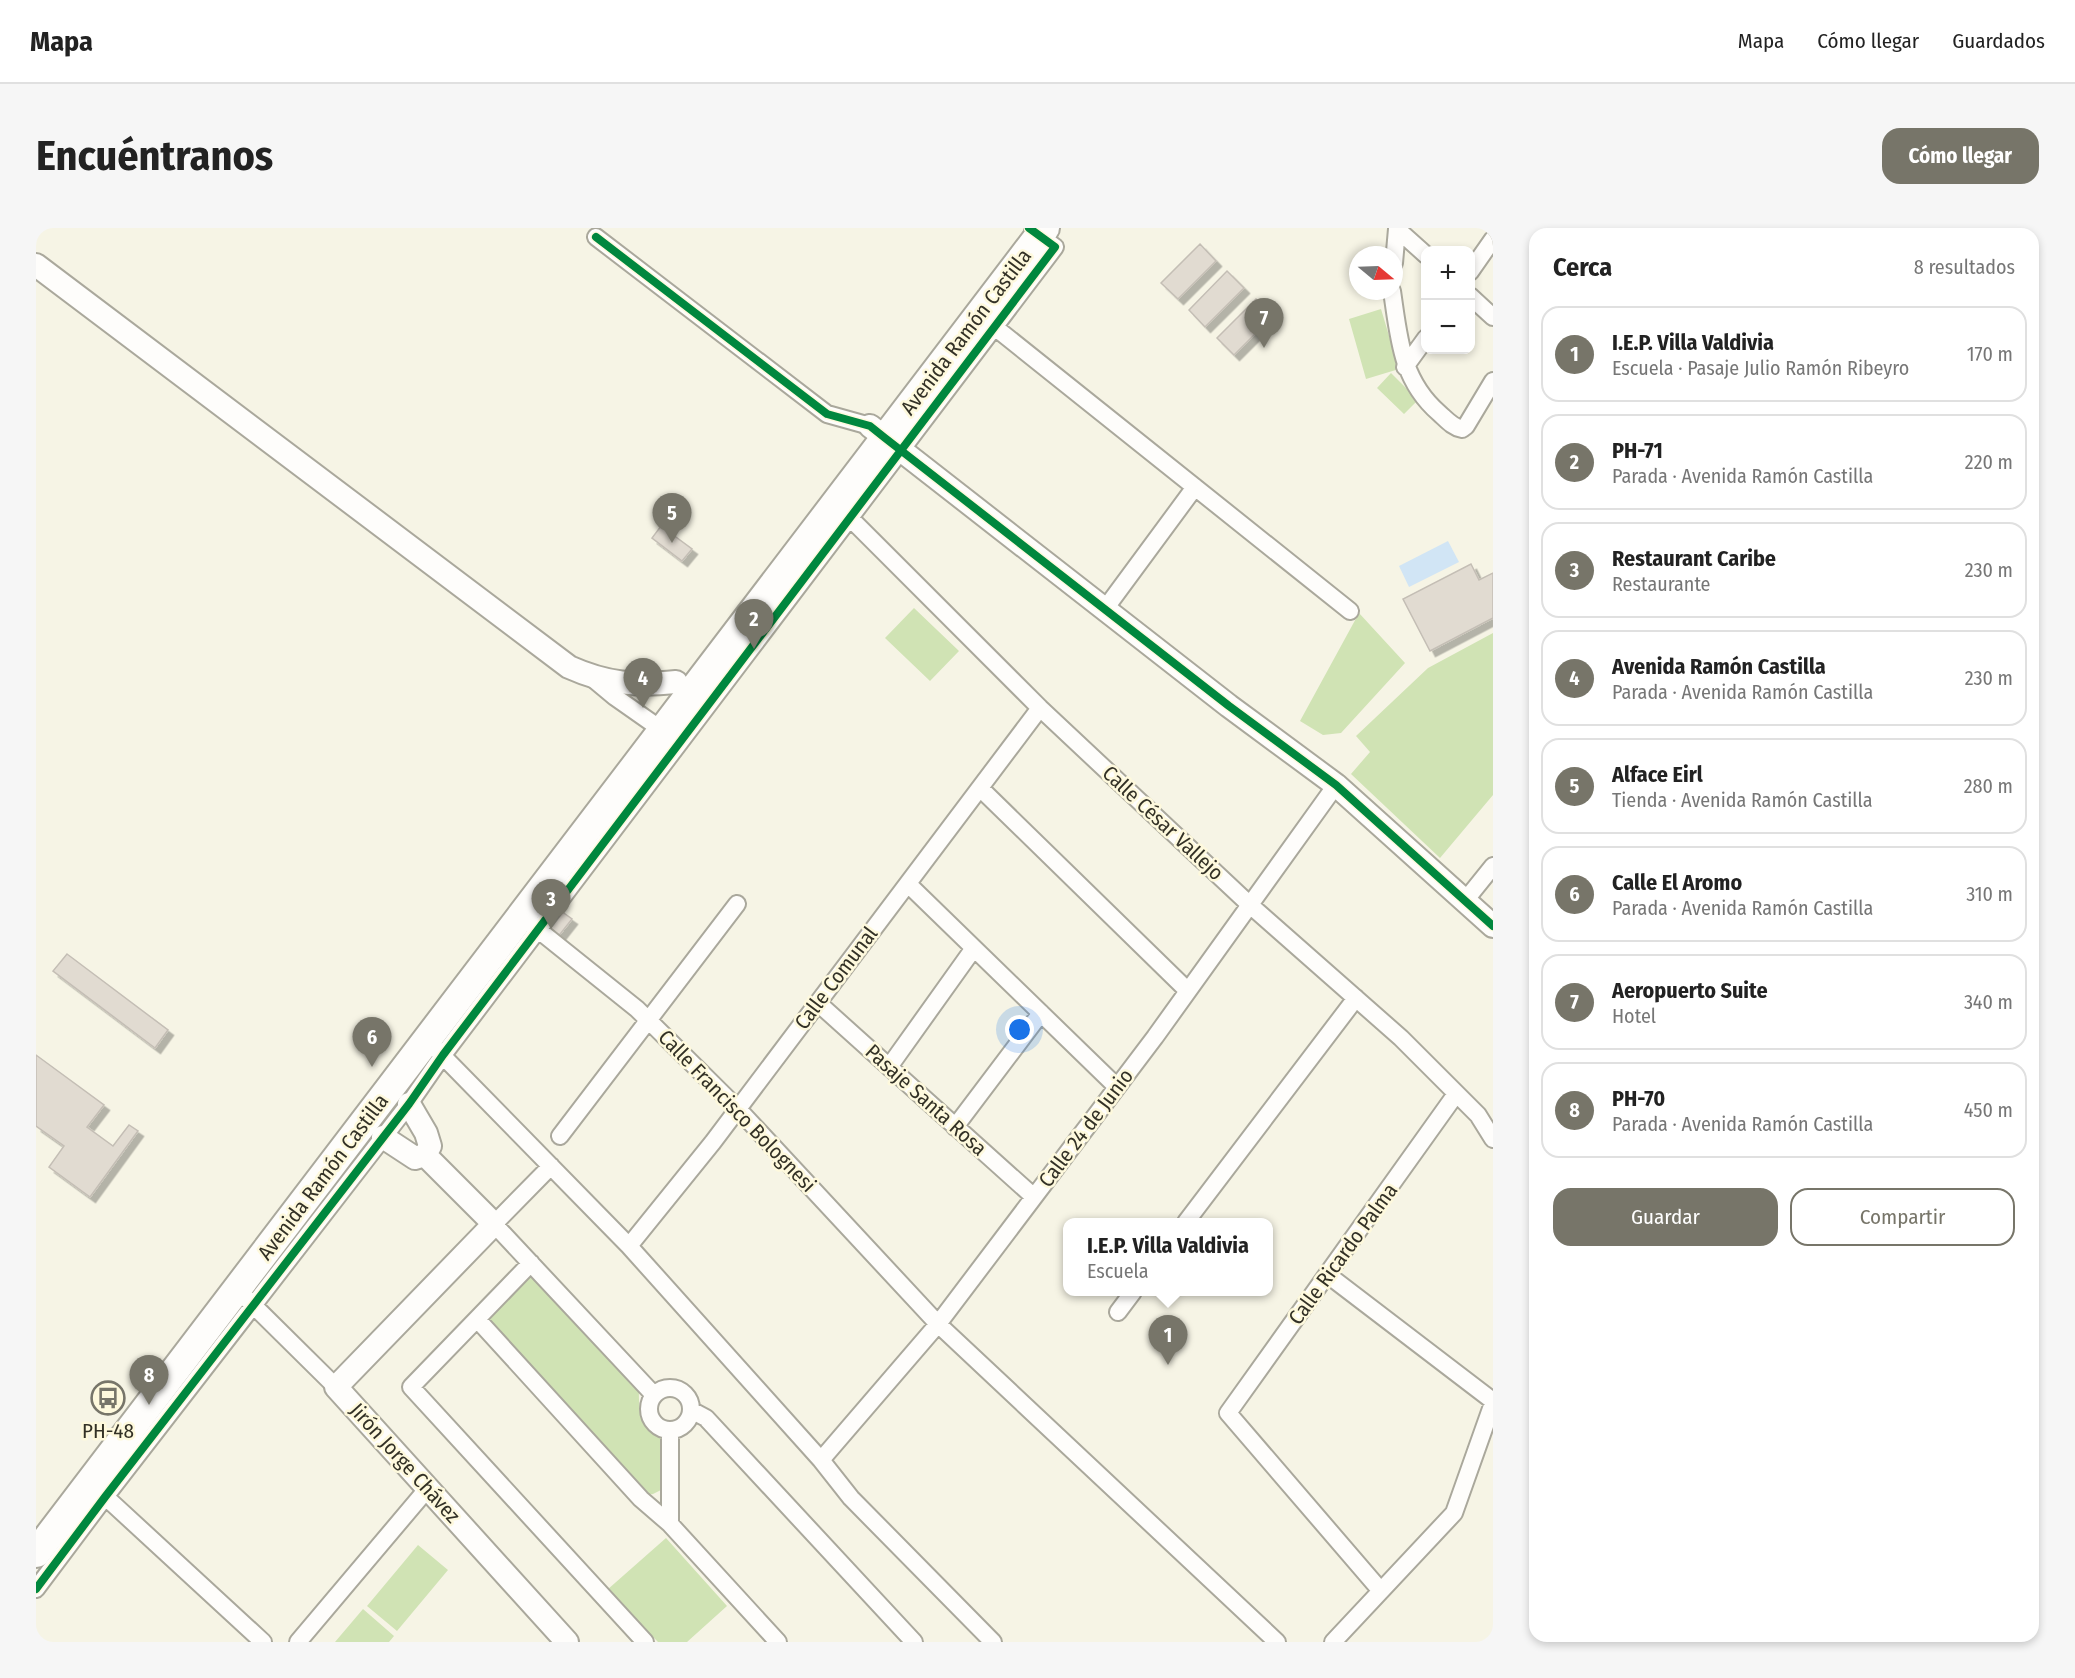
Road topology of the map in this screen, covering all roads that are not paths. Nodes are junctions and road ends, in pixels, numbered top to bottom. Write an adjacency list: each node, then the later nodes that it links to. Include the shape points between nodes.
1 (1397, 228): 5 (street); 6 (street)
2 (1034, 230): 12 (highway, Avenida Ramón Castilla); 16 (highway, Avenida Ramón Castilla)
3 (596, 237): 16 (street, via 827,414)
4 (1493, 238): 8 (street)
5 (1395, 246)
6 (1421, 251)
7 (36, 265): 22 (street, via 569,667)
8 (1475, 265)
9 (1394, 300): 14 (street)
10 (1475, 300): 11 (street)
11 (1493, 316)
12 (987, 320): 16 (highway, Avenida Ramón Castilla); 17 (street)
13 (1421, 344): 14 (street)
14 (1405, 367): 15 (street, via 1432,407 1462,429)
15 (1493, 381)
16 (885, 438): 18 (highway, Avenida Ramón Castilla); 19 (street); 23 (highway, Avenida Ramón Castilla)
17 (1195, 487): 19 (street); 20 (street)
18 (842, 510): 21 (highway, Avenida Ramón Castilla); 24 (street, Calle César Vallejo)
19 (1105, 609): 26 (street)
20 (1350, 611)
21 (738, 648): 25 (highway, Avenida Ramón Castilla); 28 (street)
22 (591, 677): 23 (street, via 625,684); 25 (street)
23 (676, 682): 25 (highway, Avenida Ramón Castilla)
24 (1040, 708): 27 (street, Calle Comunal); 33 (street, Calle César Vallejo)
25 (655, 724): 28 (highway, Avenida Ramón Castilla); 74 (highway, Avenida Ramón Castilla)
26 (1336, 785): 31 (street); 33 (street, Calle 24 de Junio)
27 (980, 788): 30 (street, Calle Comunal); 37 (street)
28 (624, 797): 34 (highway, Avenida Ramón Castilla)
29 (1493, 866): 31 (street)
30 (908, 884): 36 (street); 39 (street, Calle Comunal)
31 (1464, 902): 35 (street)
32 (737, 904): 41 (street)
33 (1250, 905): 37 (street, Calle 24 de Junio); 38 (street, Calle César Vallejo)
34 (529, 923): 41 (street, Calle Francisco Bolognesi); 42 (highway, Avenida Ramón Castilla)
35 (1493, 926)
36 (974, 948): 40 (street); 43 (street)
37 (1188, 991): 44 (street, Calle 24 de Junio)
38 (1356, 998): 45 (street, Calle César Vallejo); 55 (street)
39 (818, 1003): 43 (street, Pasaje Santa Rosa); 47 (street, Calle Comunal)
40 (1041, 1013): 44 (street); 48 (street)
41 (648, 1020): 47 (street, Calle Francisco Bolognesi); 51 (street)
42 (434, 1048): 46 (street); 49 (highway, Avenida Ramón Castilla); 53 (street)
43 (889, 1067): 48 (street, Pasaje Santa Rosa)
44 (1117, 1087): 54 (street, Calle 24 de Junio)
45 (1456, 1094): 50 (street, Calle César Vallejo); 59 (street, Calle Ricardo Palma)
46 (409, 1104): 49 (street); 52 (street, via 426,1133 430,1146)
47 (738, 1109): 57 (street, Calle Comunal); 64 (street, Calle Francisco Bolognesi)
48 (955, 1127): 54 (street, Pasaje Santa Rosa)
49 (373, 1131): 52 (street, via 415,1158); 61 (highway, Avenida Ramón Castilla)
50 (1491, 1131)
51 (561, 1136)
52 (425, 1155): 56 (street)
53 (551, 1166): 56 (street); 57 (street)
54 (1034, 1197): 64 (street, Calle 24 de Junio)
55 (1189, 1218)
56 (494, 1224): 58 (street); 65 (street)
57 (629, 1246): 70 (street)
58 (531, 1263): 63 (street); 66 (street)
59 (1328, 1275): 67 (street); 77 (street, Calle Ricardo Palma, via 1228,1413)
60 (1130, 1296): 62 (street)
61 (245, 1297): 65 (street, Jirón Jorge Chávez); 72 (highway, Avenida Ramón Castilla)
62 (1118, 1312)
63 (477, 1319): 73 (street, via 641,1499); 81 (street, via 411,1387)
64 (938, 1324): 70 (street, Calle 24 de Junio); 85 (street, Calle Francisco Bolognesi)
65 (336, 1387): 71 (street, Jirón Jorge Chávez)
66 (654, 1395): 68 (street, via 665,1388 678,1389 688,1397); 69 (street, via 649,1414 657,1426)
67 (1493, 1402): 77 (street, via 1454,1513)
68 (692, 1410): 69 (street, via 682,1427); 83 (street, via 706,1418)
69 (669, 1431): 73 (street)
70 (820, 1460): 84 (street, via 850,1498)
71 (428, 1488): 79 (street); 80 (street, Jirón Jorge Chávez)
72 (97, 1490): 75 (highway, Avenida Ramón Castilla); 76 (street); 78 (street)
73 (670, 1524): 82 (street)
74 (36, 1527)
75 (36, 1553)
76 (36, 1589)
77 (1381, 1591): 86 (street)
78 (263, 1642)
79 (298, 1642)
80 (567, 1642)
81 (645, 1642)
82 (778, 1642)
83 (914, 1642)
84 (993, 1642)
85 (1277, 1642)
86 (1333, 1642)

